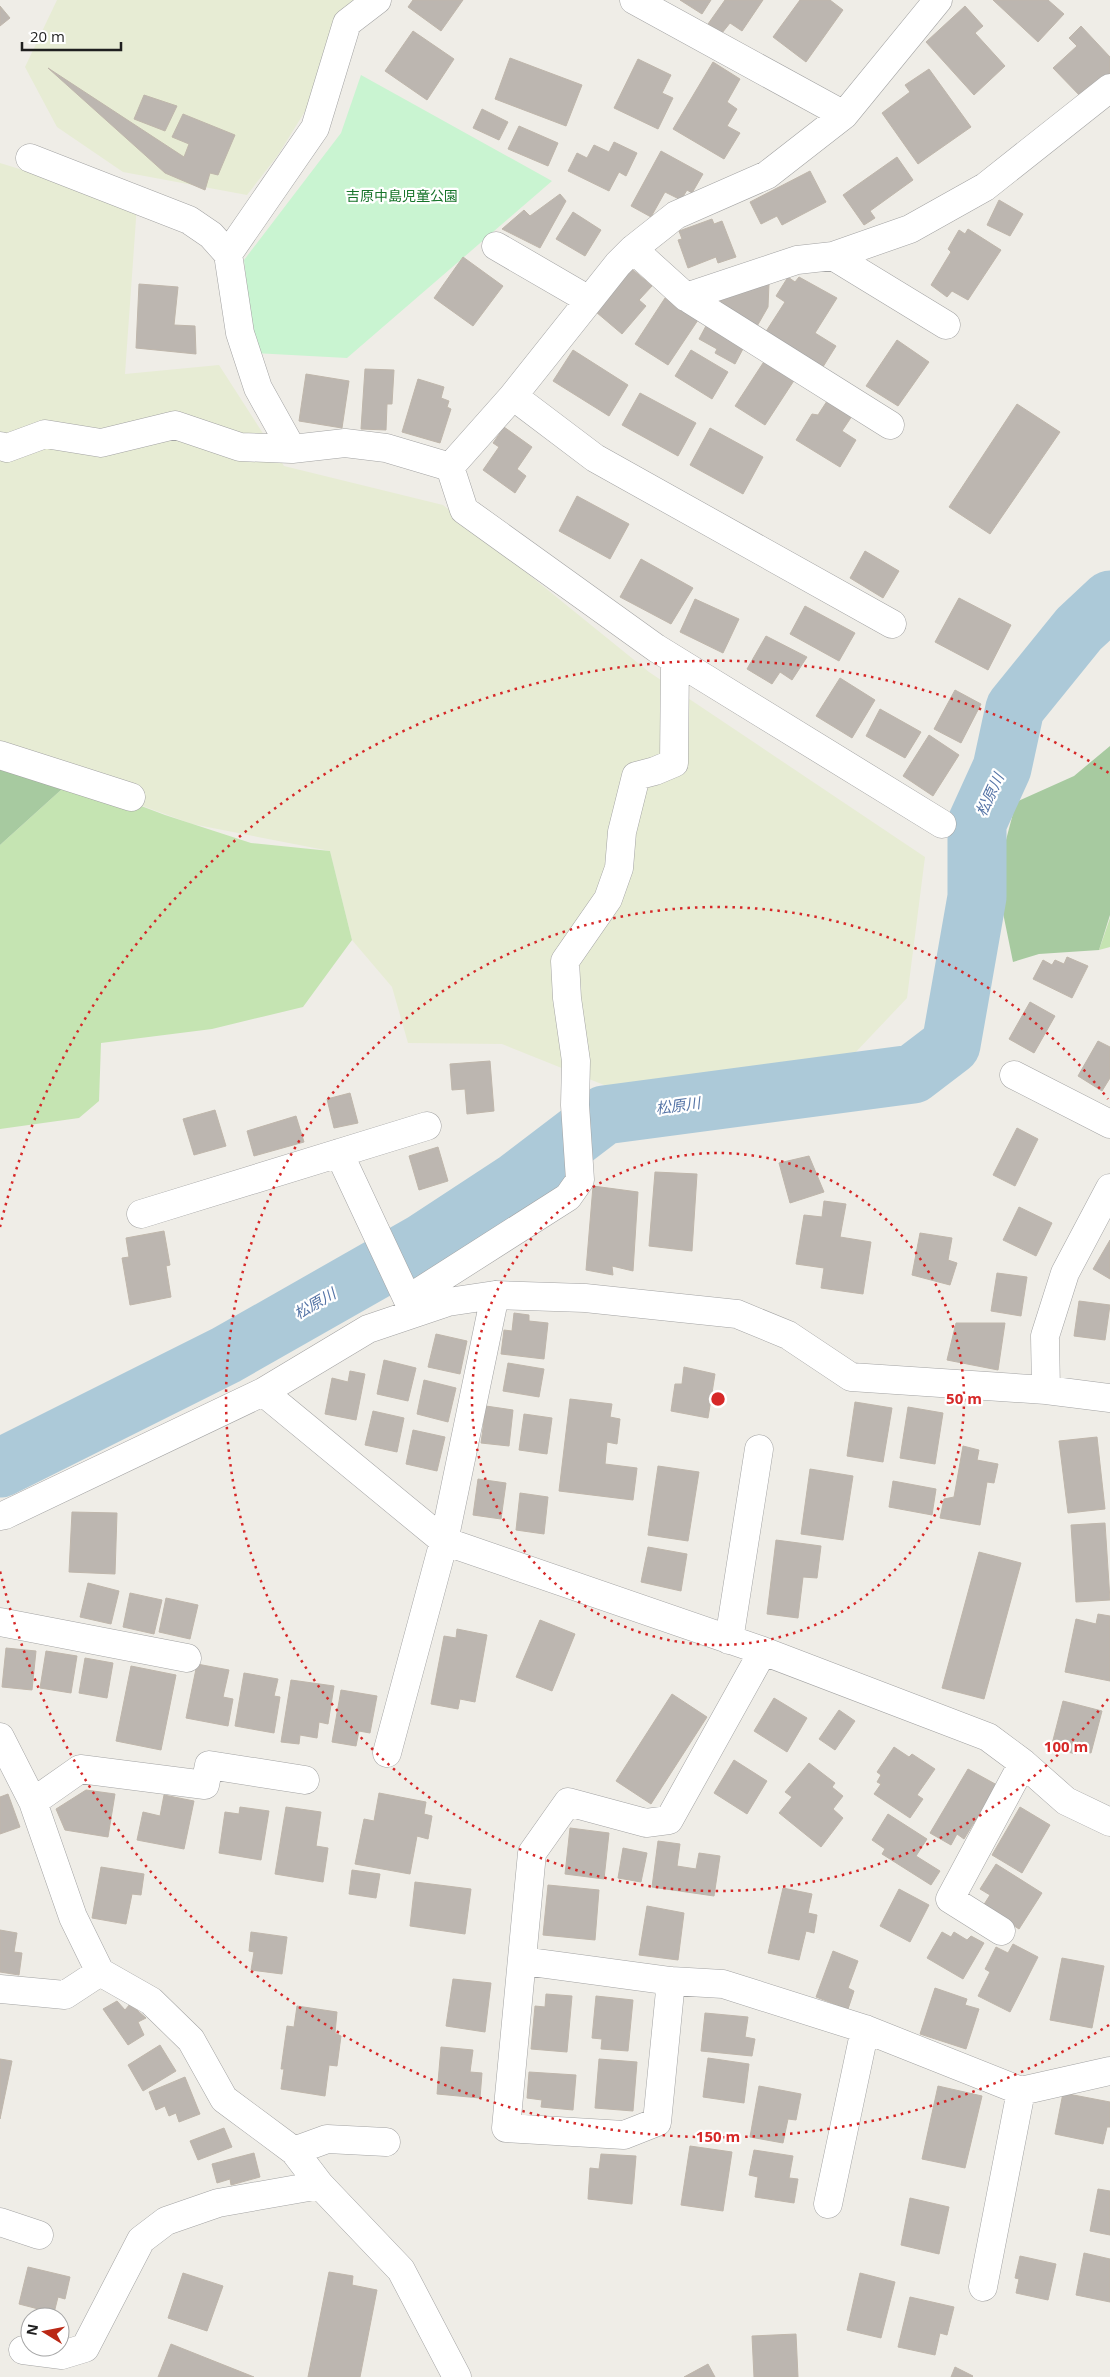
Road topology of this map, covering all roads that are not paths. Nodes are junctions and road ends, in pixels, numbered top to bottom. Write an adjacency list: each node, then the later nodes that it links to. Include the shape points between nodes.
1 (376, 0): 9 (street, via 347,23 315,128)
2 (634, 0): 5 (street)
3 (938, 0): 5 (street)
4 (1110, 88): 10 (street, via 985,187 910,229)
5 (844, 115): 8 (street, via 767,175 676,215)
6 (30, 158): 9 (street, via 189,220 211,234)
7 (496, 246): 12 (street)
8 (633, 249): 11 (street); 12 (street)
9 (228, 254): 17 (street, via 240,333 258,388)
10 (833, 256): 11 (street, via 797,260); 13 (street)
11 (686, 298): 15 (street)
12 (589, 300): 14 (street)
13 (946, 325)
14 (513, 396): 18 (street); 19 (street, via 595,458)
15 (890, 425)
16 (0, 446): 17 (street, via 7,448 45,434 101,443 175,425 240,447)
17 (292, 449): 18 (street, via 345,443 386,448)
18 (450, 467): 20 (street, via 464,510)
19 (892, 624)
20 (675, 660): 23 (street); 31 (street, via 674,763 636,776 622,832 619,868 608,898 565,962 576,1061 580,1180 568,1197)
21 (0, 754): 22 (street)
22 (131, 797)
23 (942, 824)
24 (1014, 1075): 25 (street)
25 (1110, 1124)
26 (427, 1126): 27 (street)
27 (339, 1153): 29 (street); 31 (street)
28 (1110, 1188): 32 (street, via 1065,1273 1045,1336)
29 (141, 1214)
30 (496, 1295): 31 (street, via 448,1302); 32 (street, via 585,1298 737,1314 788,1335 851,1377); 37 (street)
31 (408, 1300): 33 (street, via 368,1329)
32 (1046, 1390): 34 (street)
33 (263, 1392): 36 (street); 37 (street)
34 (1110, 1398)
35 (759, 1449): 39 (street)
36 (0, 1516)
37 (444, 1541): 39 (street); 43 (street)
38 (0, 1622): 41 (street)
39 (729, 1640): 40 (street)
40 (763, 1651): 44 (street, via 988,1737); 49 (street, via 669,1820 646,1823 568,1802 532,1853)
41 (187, 1658)
42 (0, 1737): 46 (street)
43 (387, 1753)
44 (1023, 1763): 47 (street, via 1066,1801); 48 (street, via 950,1899)
45 (305, 1780): 46 (street, via 209,1765 205,1785 80,1769)
46 (33, 1802): 50 (street, via 73,1917)
47 (1110, 1822)
48 (1001, 1931)
49 (523, 1961): 51 (street); 51 (street, via 506,2128 624,2135 657,2122)
50 (100, 1972): 52 (street, via 66,1995); 57 (street, via 151,2001 190,2040 224,2099)
51 (671, 1982): 53 (street, via 723,1984)
52 (0, 1989)
53 (865, 2029): 55 (street); 59 (street)
54 (1110, 2071): 55 (street)
55 (1021, 2090): 62 (street)
56 (386, 2142): 57 (street, via 327,2139)
57 (294, 2151): 58 (street)
58 (320, 2185): 63 (street, via 218,2203 166,2222 141,2240 85,2348); 64 (street, via 401,2270)
59 (828, 2204)
60 (0, 2222): 61 (street)
61 (39, 2236)
62 (983, 2287)
63 (70, 2353)
64 (457, 2377)

